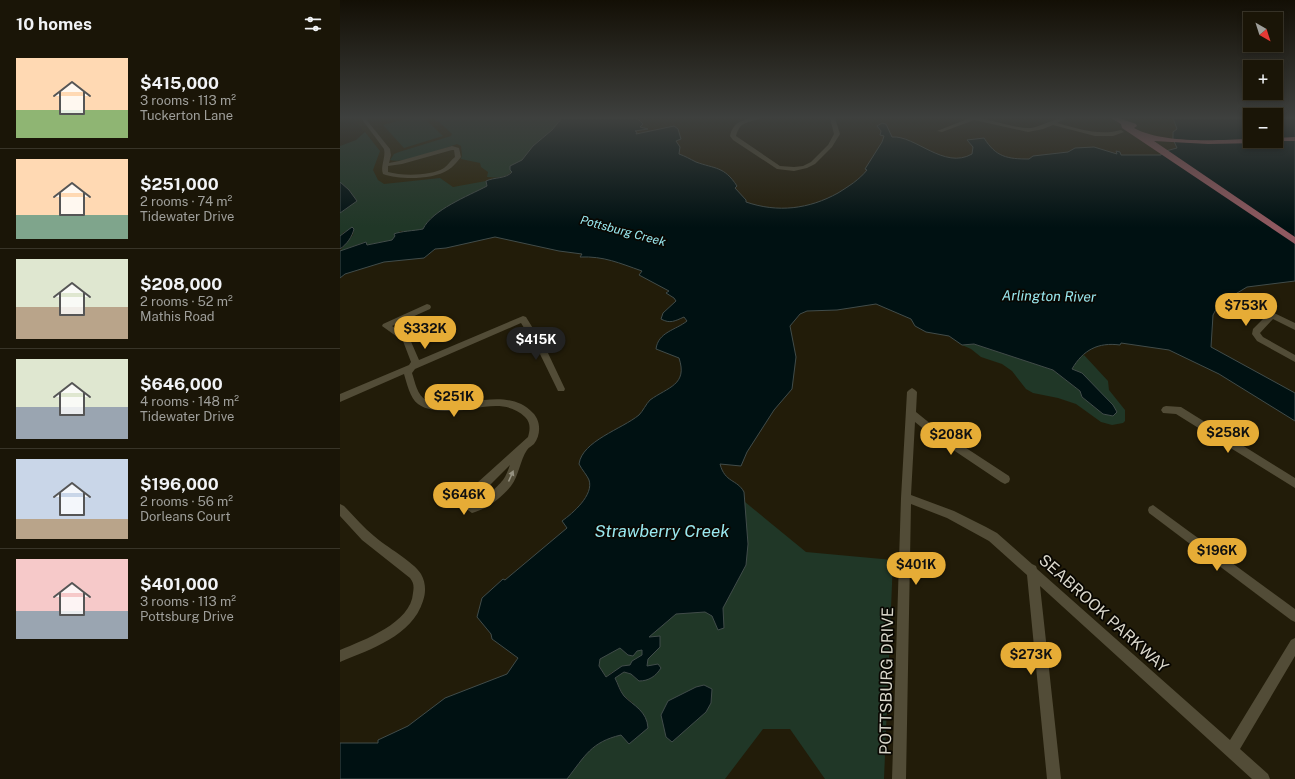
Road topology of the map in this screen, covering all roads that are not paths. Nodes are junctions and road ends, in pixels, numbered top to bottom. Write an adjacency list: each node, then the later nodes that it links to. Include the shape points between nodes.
1 (387, 154): 8 (street)
2 (430, 154): 8 (street)
3 (458, 154): 8 (street, via 456,160 445,169 404,177 385,173)
4 (757, 154): 5 (street, via 779,168 794,169 810,165)
5 (821, 154)
6 (1174, 154): 10 (main road)
7 (1175, 154): 9 (main road)
8 (385, 165)
9 (1295, 235)
10 (1295, 241)
11 (427, 308): 14 (street, via 386,326 406,339 415,362)
12 (1295, 327): 13 (street, via 1272,315 1256,331 1260,339)
13 (1295, 359)
14 (412, 367): 15 (street, via 525,320); 17 (street); 20 (street, via 408,373 415,393 422,402 433,407 449,408 496,403 521,407 534,421 535,430 532,440)
15 (561, 389)
16 (912, 392): 19 (street, POTTSBURG DRIVE)
17 (340, 398)
18 (1166, 410): 22 (street, via 1178,410)
19 (911, 414): 21 (street); 23 (street, POTTSBURG DRIVE)
20 (522, 450): 20 (street, one-way to 20, via 471,495 466,503 472,508 480,506 508,482)
21 (1005, 479)
22 (1295, 483)
23 (906, 498): 26 (street, SEABROOK PARKWAY, via 931,505 982,530); 32 (street, POTTSBURG DRIVE)
24 (340, 509): 29 (street, via 368,538 417,578 420,588 414,610 391,632)
25 (1153, 510): 27 (street)
26 (1032, 570): 30 (street, SEABROOK PARKWAY); 31 (street)
27 (1295, 616)
28 (1295, 644): 30 (street)
29 (340, 656)
30 (1231, 751): 33 (street, SEABROOK PARKWAY)
31 (1056, 777)
32 (899, 779)
33 (1263, 779)

